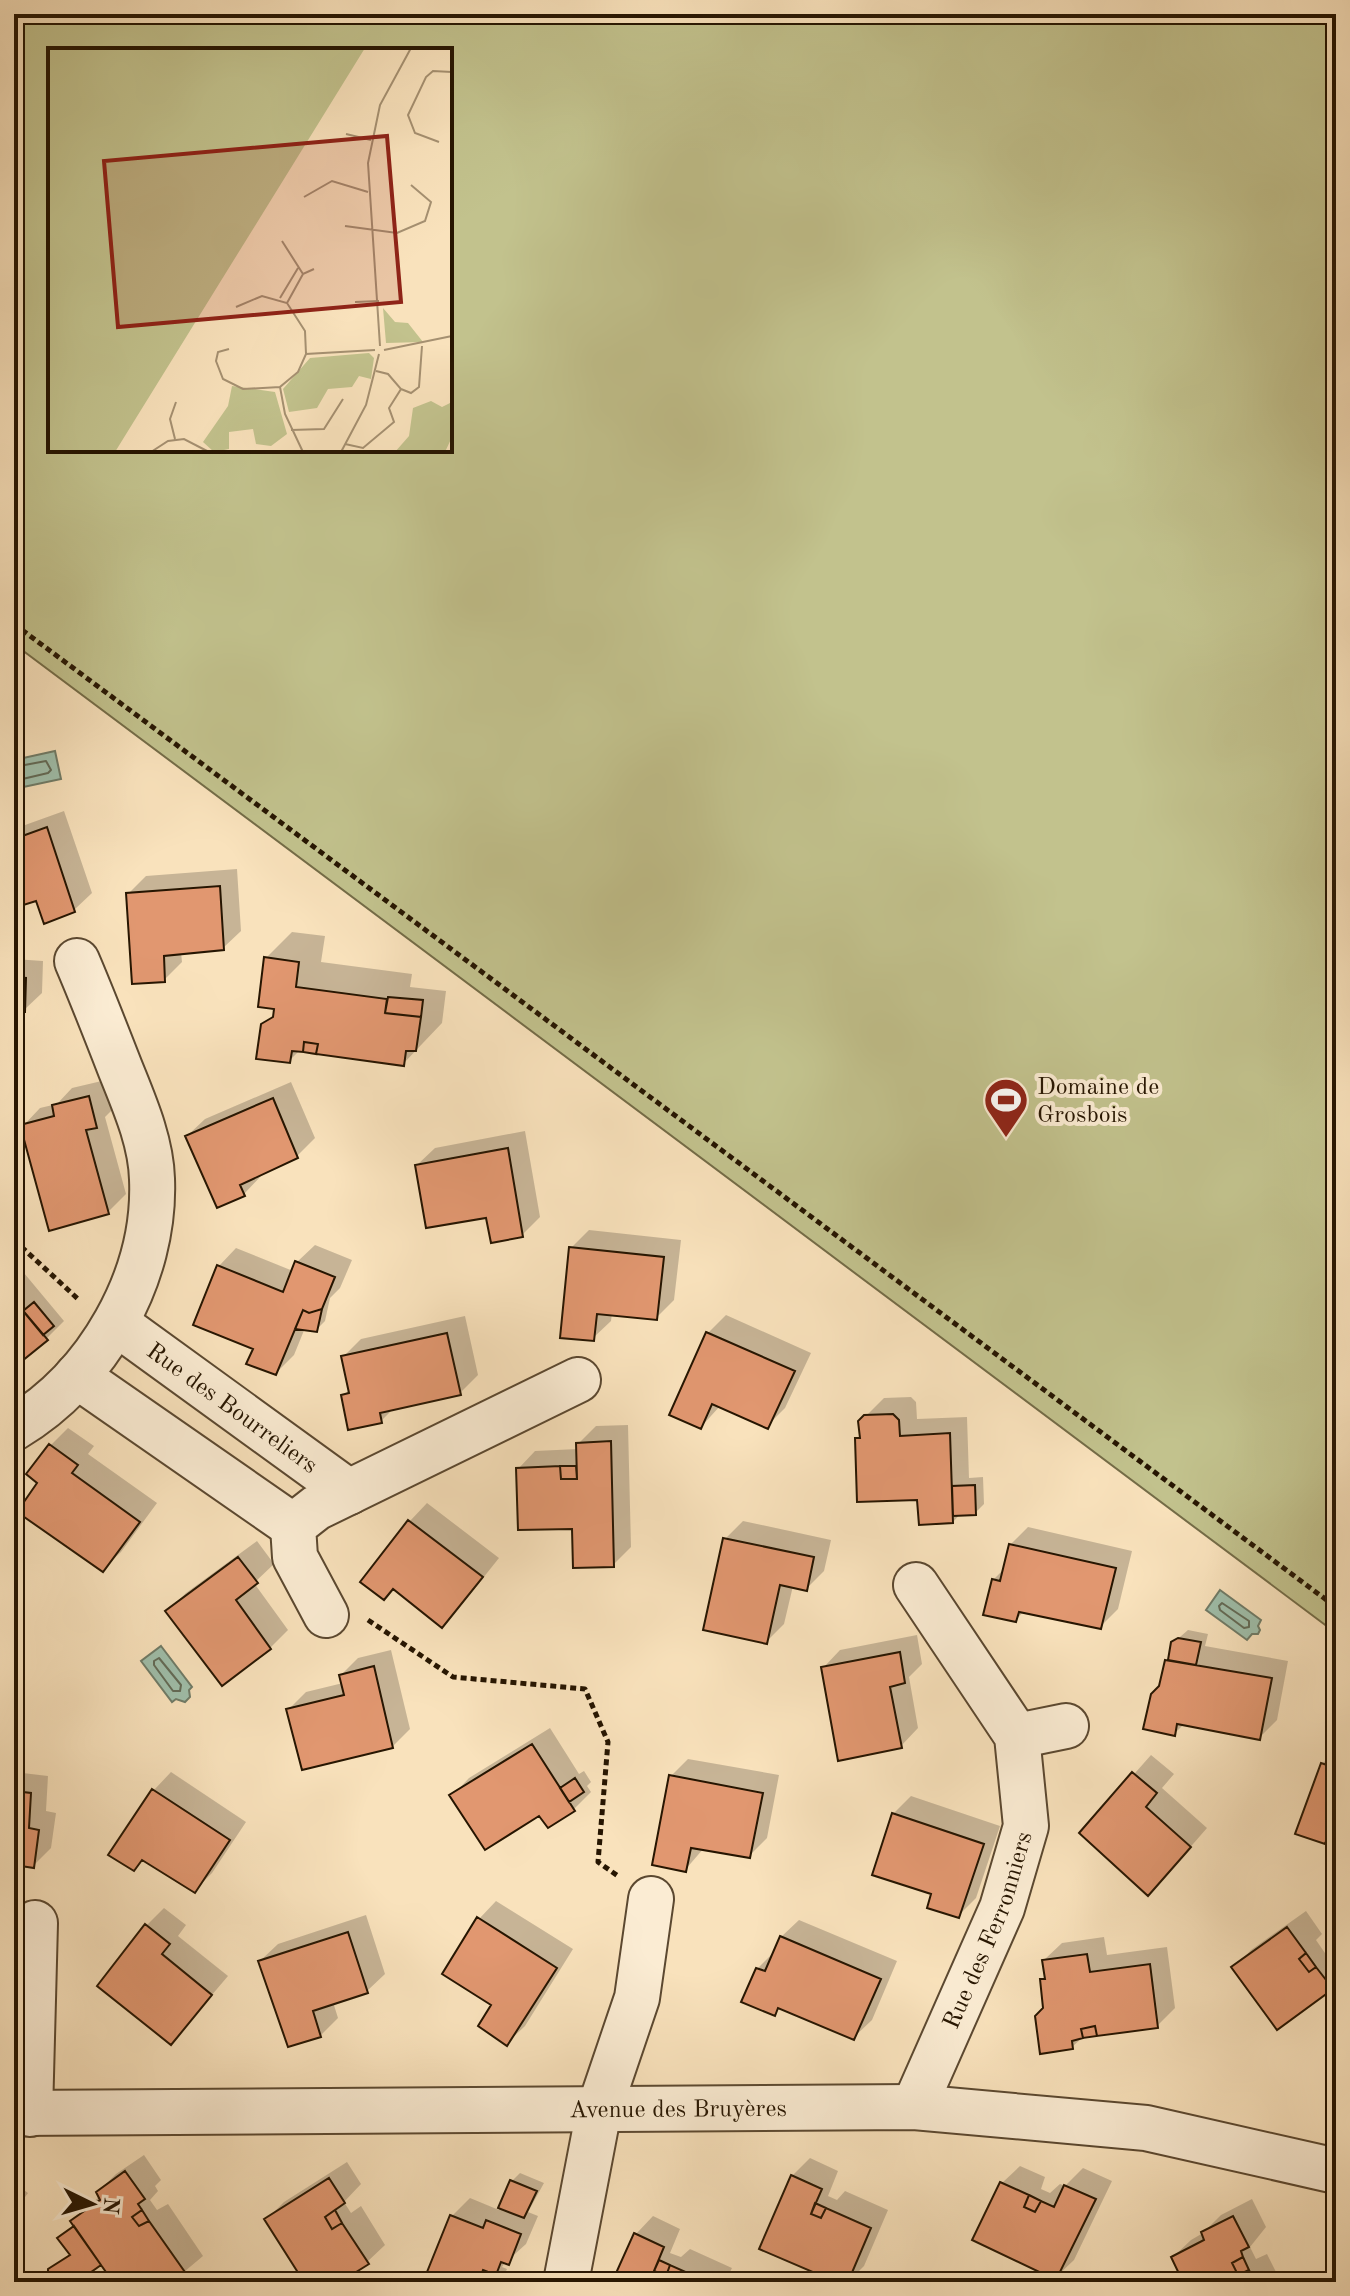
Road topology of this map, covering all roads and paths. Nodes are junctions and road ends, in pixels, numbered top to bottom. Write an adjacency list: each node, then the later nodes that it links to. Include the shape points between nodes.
1 (14, 624): 11 (path)
2 (77, 961): 4 (street, via 140,1118 152,1178 146,1253)
3 (14, 1240): 4 (path, via 99,1318)
4 (116, 1323): 5 (street); 8 (street, Rue des Bourreliers)
5 (77, 1376): 7 (street); 9 (street)
6 (578, 1380): 8 (street, Rue des Bourreliers)
7 (14, 1428)
8 (349, 1492): 9 (street, Rue des Bourreliers)
9 (293, 1526): 12 (street, via 295,1557)
10 (916, 1585): 14 (street, Rue des Ferronniers)
11 (1336, 1607)
12 (326, 1615): 15 (path, via 354,1610 453,1677 585,1689 608,1742 598,1862)
13 (1066, 1726): 14 (street)
14 (1017, 1736): 17 (street, Rue des Ferronniers, via 1026,1826 1002,1908)
15 (651, 1899): 18 (street, via 637,1998)
16 (35, 1923): 19 (street)
17 (914, 2107): 18 (street, Avenue des Bruyères); 20 (street, Avenue des Bruyères, via 1146,2128)
18 (599, 2110): 19 (street, Avenue des Bruyères); 21 (street)
19 (22, 2113)
20 (1333, 2160)
21 (566, 2282)

